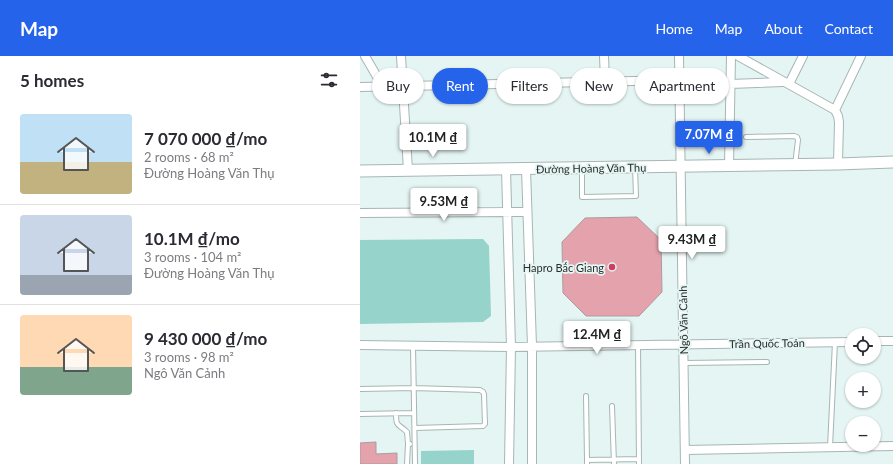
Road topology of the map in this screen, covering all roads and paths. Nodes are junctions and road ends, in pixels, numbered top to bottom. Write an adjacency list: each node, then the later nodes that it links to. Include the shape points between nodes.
1 (365, 56): 10 (street)
2 (401, 56): 11 (street)
3 (604, 56): 12 (street)
4 (679, 56): 13 (street, Ngô Văn Cảnh)
5 (731, 56): 16 (street)
6 (738, 56): 9 (street)
7 (803, 56): 15 (street)
8 (861, 56): 22 (street)
9 (751, 59): 15 (street)
10 (372, 68)
11 (402, 68)
12 (604, 68)
13 (679, 68)
14 (570, 82): 17 (street)
15 (786, 83): 16 (street); 22 (street)
16 (730, 84): 27 (street)
17 (424, 85)
18 (360, 87): 19 (street)
19 (372, 87)
20 (404, 104): 33 (street)
21 (679, 104): 29 (street, Ngô Văn Cảnh)
22 (834, 110): 25 (street, via 839,122)
23 (746, 137): 26 (lane, via 797,137)
24 (893, 162): 25 (street, Đường Hoàng Văn Thụ)
25 (838, 164): 26 (street, Đường Hoàng Văn Thụ)
26 (795, 165): 27 (street, Đường Hoàng Văn Thụ)
27 (729, 166): 29 (street, Đường Hoàng Văn Thụ)
28 (635, 167): 29 (street, Đường Hoàng Văn Thụ); 30 (street, Đường Hoàng Văn Thụ); 30 (lane, via 636,196 582,197)
29 (680, 167): 43 (street, Ngô Văn Cảnh)
30 (582, 168): 32 (street, Đường Hoàng Văn Thụ)
31 (506, 169): 32 (street, Đường Hoàng Văn Thụ); 33 (street, Đường Hoàng Văn Thụ); 35 (street)
32 (526, 169): 36 (street)
33 (408, 170): 34 (street, Đường Hoàng Văn Thụ)
34 (360, 171)
35 (507, 212): 36 (street); 37 (street); 46 (street)
36 (527, 212): 47 (street)
37 (360, 213)
38 (881, 341): 39 (street)
39 (893, 341)
40 (835, 342): 41 (street, Trần Quốc Toản); 43 (street, Trần Quốc Toản); 61 (lane)
41 (845, 342)
42 (638, 344): 43 (street, Trần Quốc Toản); 47 (street, Trần Quốc Toản); 63 (lane)
43 (683, 344): 49 (street, Ngô Văn Cảnh)
44 (360, 345): 45 (street, Trần Quốc Toản)
45 (413, 346): 46 (street, Trần Quốc Toản); 50 (lane)
46 (511, 346): 47 (street, Trần Quốc Toản); 68 (street)
47 (532, 346): 69 (street)
48 (767, 362): 49 (lane)
49 (683, 363): 62 (street, Ngô Văn Cảnh)
50 (413, 388): 51 (lane); 54 (lane); 57 (lane, via 480,390 484,394 483,426)
51 (360, 389)
52 (586, 396): 64 (lane)
53 (612, 406): 65 (lane)
54 (414, 413): 56 (lane); 57 (lane)
55 (360, 414): 56 (lane)
56 (396, 414): 58 (lane, via 397,425 407,432)
57 (415, 428): 59 (lane)
58 (408, 444): 59 (lane); 66 (lane)
59 (415, 444): 67 (lane)
60 (893, 446): 61 (street)
61 (830, 447): 62 (street)
62 (684, 450): 71 (street, Ngô Văn Cảnh)
63 (639, 459): 65 (lane); 70 (lane)
64 (587, 462): 65 (lane)
65 (614, 462)
66 (407, 464)
67 (415, 464)
68 (509, 464)
69 (532, 464)
70 (640, 464)
71 (685, 464)

